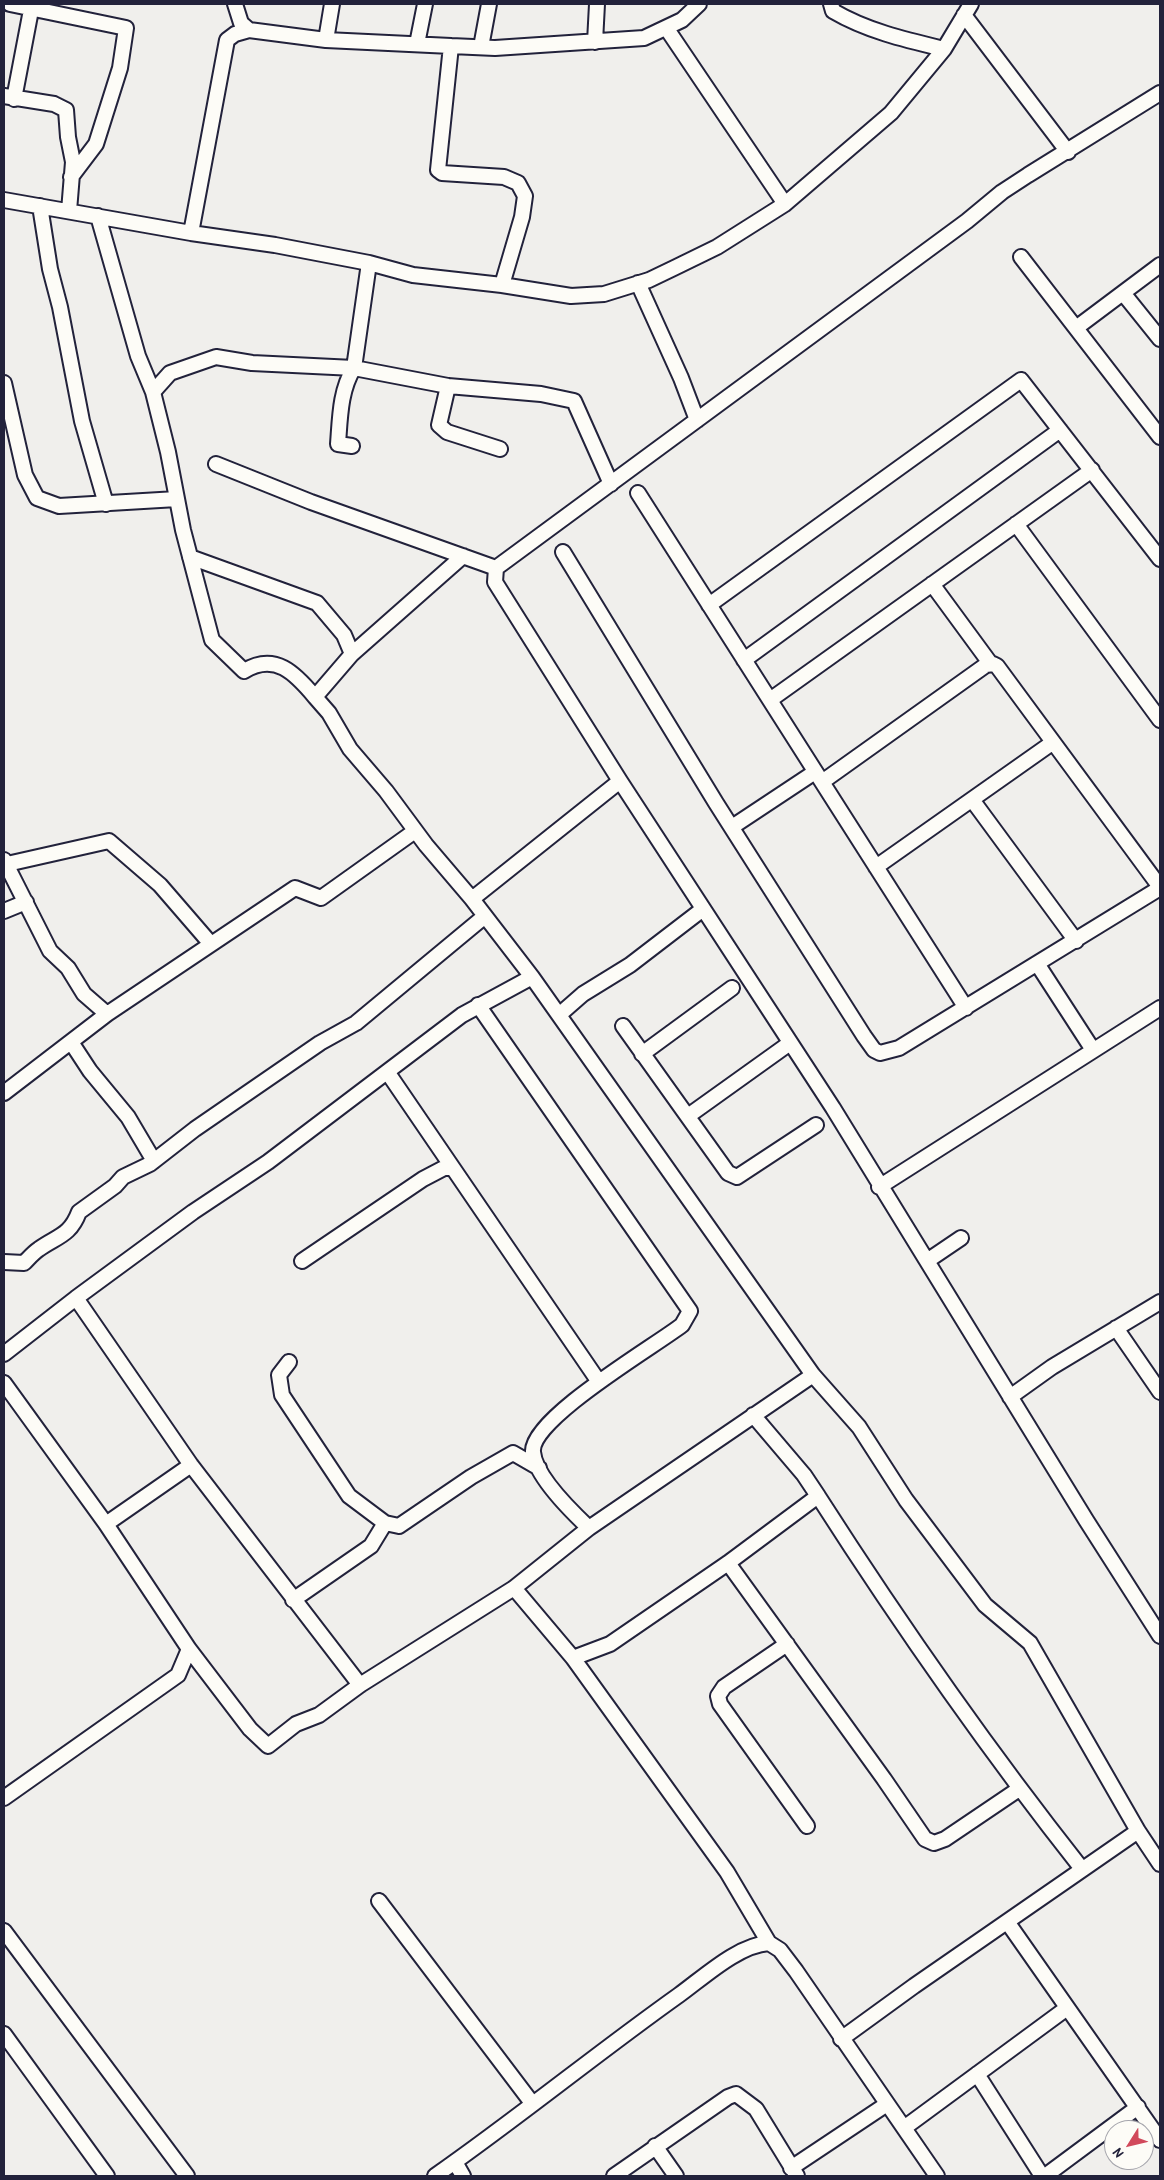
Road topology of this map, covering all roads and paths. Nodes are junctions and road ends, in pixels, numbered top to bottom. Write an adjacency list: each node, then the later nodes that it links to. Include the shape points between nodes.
1 (10, 4): 9 (street)
2 (235, 4): 12 (street, via 241,23)
3 (332, 4): 13 (street)
4 (425, 4): 15 (street)
5 (489, 4): 17 (street)
6 (597, 4): 14 (street)
7 (700, 4): 11 (street)
8 (831, 4): 18 (street, via 833,10 844,17 889,35)
9 (31, 10): 20 (street); 22 (street, via 126,28 120,68 96,144)
10 (967, 10): 18 (street); 21 (street)
11 (667, 29): 14 (street, via 644,38); 24 (street)
12 (249, 30): 13 (street); 28 (street, via 227,40)
13 (326, 40): 15 (street)
14 (595, 42): 17 (street)
15 (418, 44): 16 (street)
16 (451, 46): 17 (street); 33 (street, via 438,170 442,173 504,177 518,183 525,196)
17 (481, 47)
18 (944, 49): 24 (street, via 891,113)
19 (1160, 93): 21 (street)
20 (9, 98): 22 (street, via 54,104 66,110 73,162)
21 (1068, 152): 41 (street, via 1002,192)
22 (71, 177): 26 (street)
23 (4, 200): 25 (street)
24 (785, 204): 32 (street, via 717,247)
25 (40, 206): 26 (street); 51 (street, via 82,421)
26 (69, 211): 27 (street)
27 (98, 216): 28 (street); 40 (street, via 138,356)
28 (191, 233): 30 (street)
29 (1021, 257): 35 (street)
30 (369, 263): 33 (street, via 413,275); 37 (street)
31 (1160, 264): 34 (street)
32 (638, 283): 33 (street, via 604,294 571,296); 41 (street, via 682,378)
33 (502, 285)
34 (1123, 293): 35 (street); 36 (street)
35 (1076, 328): 43 (street)
36 (1160, 339)
37 (354, 368): 39 (street); 40 (street, via 252,363 216,356 170,373); 44 (street, via 347,379 340,411 338,444)
38 (4, 383): 51 (street, via 25,475 37,498 59,506)
39 (448, 386): 45 (street, via 439,425 447,432); 48 (street, via 541,394 574,401)
40 (153, 392): 50 (street)
41 (697, 420): 48 (street)
42 (1060, 430): 47 (street); 59 (street, via 1021,380); 61 (street)
43 (1160, 437)
44 (352, 446)
45 (500, 448)
46 (216, 464): 54 (street)
47 (1092, 470): 52 (street); 56 (street)
48 (611, 484): 57 (street)
49 (638, 493): 59 (street)
50 (177, 500): 51 (street); 55 (street)
51 (106, 504)
52 (1016, 524): 58 (street); 65 (street)
53 (563, 552): 70 (street)
54 (463, 556): 57 (street); 60 (street)
55 (190, 557): 60 (street, via 316,603 344,635); 63 (street, via 212,640 244,671 253,666 277,663 299,677)
56 (1160, 558)
57 (496, 568): 68 (street, via 495,582)
58 (932, 584): 62 (street); 64 (street)
59 (709, 605): 61 (street)
60 (352, 654): 63 (street)
61 (744, 660): 64 (street)
62 (990, 663): 66 (street, via 997,666); 67 (street)
63 (315, 697): 71 (street, via 329,713 350,749)
64 (770, 700): 67 (street)
65 (1160, 720)
66 (1052, 743): 69 (street); 74 (street)
67 (819, 777): 70 (street); 73 (street)
68 (620, 781): 75 (street); 77 (street)
69 (973, 801): 73 (street); 80 (street)
70 (732, 827): 86 (street, via 874,1050 886,1053 899,1048)
71 (415, 831): 75 (street); 81 (street, via 321,898 295,888)
72 (5, 862): 76 (street); 81 (street, via 109,841 160,886)
73 (876, 866): 86 (street)
74 (1160, 888): 80 (street)
75 (472, 899): 79 (street)
76 (26, 902): 78 (street); 88 (street, via 55,957 68,968 84,994)
77 (703, 909): 89 (street, via 630,965 582,994); 92 (street)
78 (4, 911)
79 (485, 916): 83 (street); 99 (street, via 356,1023 195,1129)
80 (1076, 941): 82 (street)
81 (211, 944): 88 (street)
82 (1038, 965): 86 (street); 93 (street)
83 (532, 977): 85 (street); 89 (street)
84 (732, 988): 94 (street)
85 (478, 1005): 95 (street); 113 (street, via 690,1312 676,1329)
86 (966, 1008)
87 (1160, 1008): 93 (street)
88 (108, 1014): 91 (street)
89 (558, 1015): 111 (street)
90 (623, 1026): 94 (street)
91 (71, 1042): 96 (street); 99 (street, via 128,1117)
92 (790, 1042): 97 (street); 101 (street)
93 (1093, 1050): 101 (street)
94 (642, 1054): 97 (street)
95 (388, 1072): 100 (street); 106 (street)
96 (4, 1093)
97 (688, 1116): 98 (street, via 728,1173 737,1177)
98 (816, 1124)
99 (154, 1161): 105 (street, via 123,1177 79,1212 61,1238 38,1249 24,1263)
100 (453, 1168): 104 (street, via 444,1168 423,1179); 113 (street)
101 (879, 1187): 103 (street)
102 (961, 1238): 103 (street)
103 (927, 1260): 115 (street)
104 (302, 1261)
105 (4, 1262)
106 (76, 1298): 109 (street); 117 (street)
107 (1160, 1302): 108 (street)
108 (1116, 1328): 114 (street); 115 (street)
109 (4, 1354)
110 (290, 1362): 120 (street, via 279,1375 282,1395 348,1496)
111 (813, 1375): 116 (street); 134 (street, via 859,1427 906,1500 985,1605 1030,1643)
112 (4, 1382): 121 (street)
113 (599, 1382): 118 (street, via 548,1422 536,1439 532,1451)
114 (1160, 1392)
115 (1010, 1397): 126 (street)
116 (753, 1415): 119 (street); 122 (street)
117 (191, 1466): 121 (street); 125 (street)
118 (539, 1468): 120 (street, via 513,1453 399,1526); 122 (street, via 564,1505)
119 (818, 1496): 123 (street); 131 (street, via 855,1555)
120 (385, 1523): 125 (street, via 371,1546)
121 (106, 1524): 128 (street)
122 (589, 1528): 124 (street)
123 (728, 1563): 127 (street); 129 (street, via 610,1644)
124 (514, 1588): 129 (street); 130 (street)
125 (293, 1600): 130 (street)
126 (1160, 1636)
127 (787, 1644): 131 (street, via 924,1839 934,1843 945,1839); 133 (street, via 724,1688 718,1696 720,1704)
128 (189, 1649): 130 (street, via 250,1729 268,1746 296,1724 319,1715); 132 (street, via 178,1675)
129 (573, 1658): 140 (street, via 727,1872)
130 (360, 1685)
131 (1019, 1789): 136 (street)
132 (4, 1798)
133 (807, 1826)
134 (1138, 1831): 135 (street); 136 (street)
135 (1160, 1864)
136 (1082, 1869): 138 (street)
137 (379, 1901): 145 (street)
138 (1008, 1923): 141 (street); 143 (street)
139 (4, 1930): 154 (street)
140 (769, 1943): 143 (street, via 780,1950); 145 (street, via 740,1952)
141 (1067, 2008): 144 (street); 147 (street)
142 (4, 2034): 153 (street)
143 (841, 2039): 146 (street)
144 (977, 2074): 148 (street); 160 (street)
145 (532, 2103): 151 (street)
146 (887, 2104): 148 (street); 152 (street)
147 (1138, 2107): 149 (street); 160 (street)
148 (904, 2128): 159 (street)
149 (1160, 2140)
150 (655, 2146): 152 (street, via 736,2094 756,2109); 157 (street); 158 (street)
151 (455, 2162): 155 (street); 156 (street)
152 (794, 2172)
153 (107, 2176)
154 (187, 2176)
155 (435, 2176)
156 (463, 2176)
157 (614, 2176)
158 (676, 2176)
159 (937, 2176)
160 (1043, 2176)

